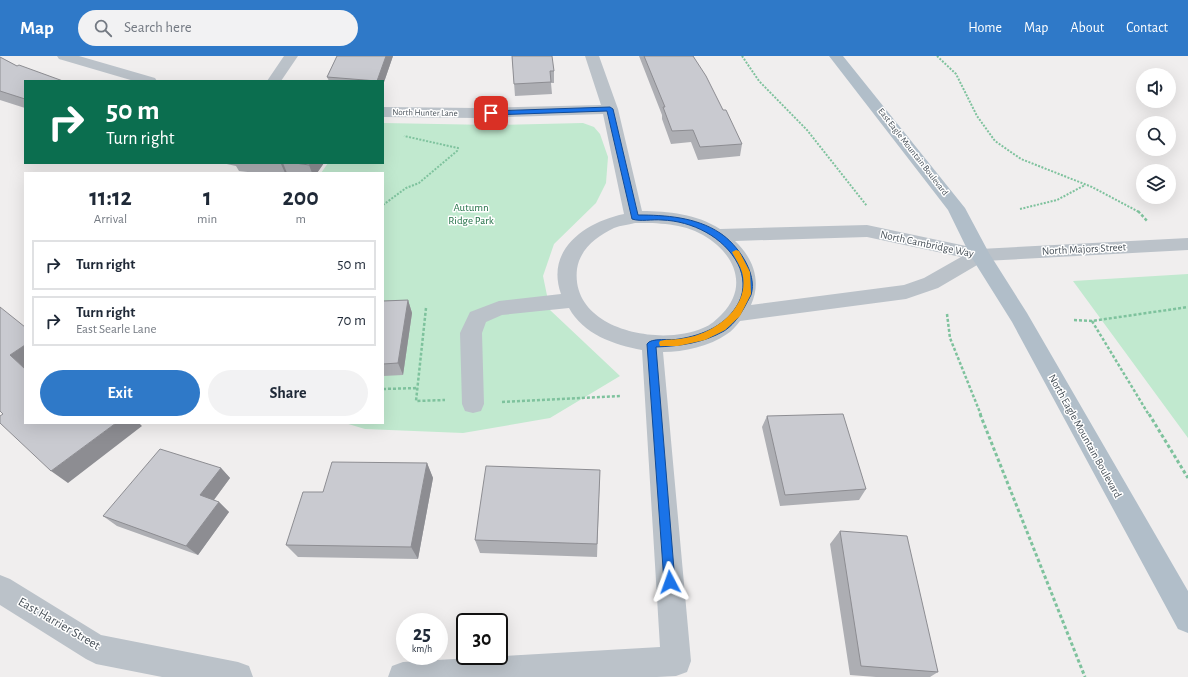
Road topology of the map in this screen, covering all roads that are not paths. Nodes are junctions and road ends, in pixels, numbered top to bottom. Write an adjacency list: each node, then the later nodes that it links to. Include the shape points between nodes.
1 (64, 56): 5 (street)
2 (291, 56): 6 (street)
3 (592, 56): 7 (street)
4 (836, 56): 12 (main road, East Eagle Mountain Boulevard, via 956,208)
5 (147, 80)
6 (275, 80)
7 (610, 109): 8 (street, North Hunter Lane, via 476,114); 9 (street)
8 (384, 112)
9 (634, 218): 10 (street, via 663,217 685,221); 13 (street, via 609,224 588,236 573,252 566,271 569,292)
10 (717, 235): 12 (street, North Cambridge Way, via 867,231); 14 (street, via 735,252 746,272 747,294)
11 (1188, 244): 12 (street, North Majors Street)
12 (980, 255): 14 (street, North Cambridge Way, via 931,283 906,292); 18 (main road, North Eagle Mountain Boulevard, via 1020,318)
13 (574, 300): 15 (street, via 582,313 604,329 626,339); 16 (street, via 499,308 477,317 471,333)
14 (737, 314): 15 (street, via 722,328 702,337 678,343)
15 (652, 344): 20 (street, via 676,660)
16 (473, 404)
17 (0, 589): 19 (street, East Harrier Street, via 96,649)
18 (1188, 619)
19 (238, 677)
20 (403, 677)

